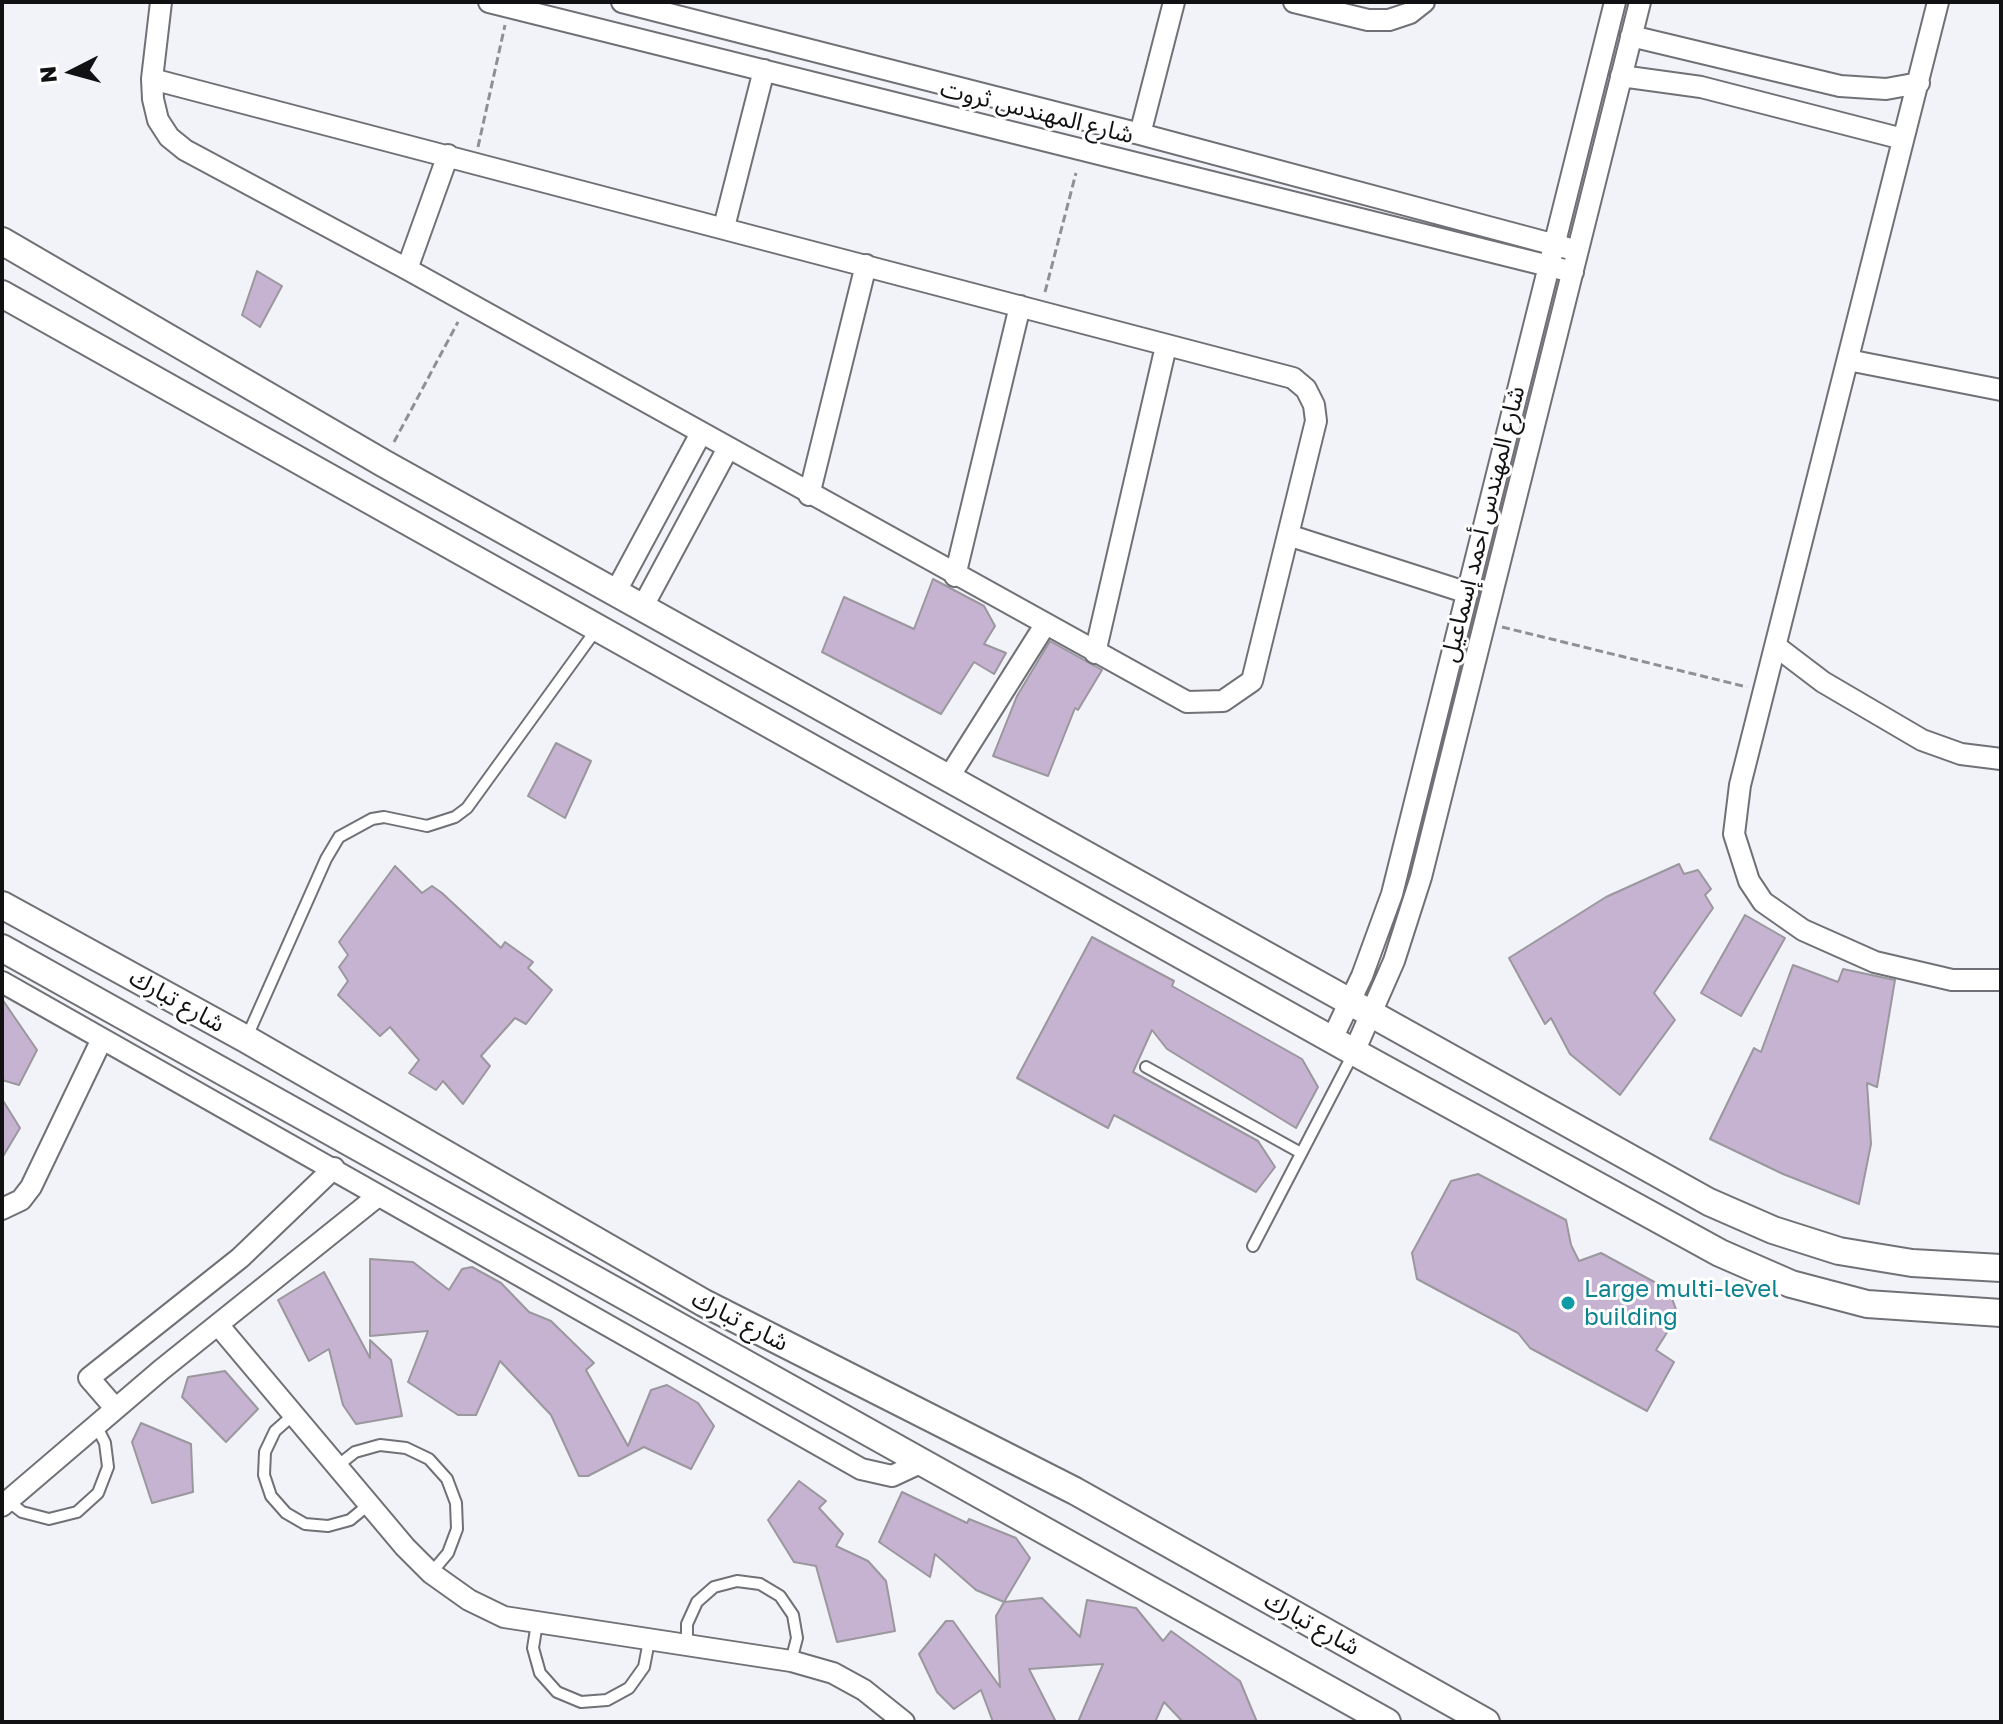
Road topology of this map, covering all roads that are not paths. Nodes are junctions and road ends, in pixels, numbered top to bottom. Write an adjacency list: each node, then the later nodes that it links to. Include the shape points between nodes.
1 (161, 2): 16 (street)
2 (622, 2): 10 (street, شارع المهندس ثروت)
3 (1174, 2): 18 (street)
4 (1294, 2): 5 (street, via 1389,20)
5 (1424, 2)
6 (1615, 2): 23 (street, شارع المهندس أحمد إسماعيل)
7 (1640, 2): 12 (street, شارع المهندس أحمد إسماعيل)
8 (1938, 2): 17 (street)
9 (499, 4): 13 (street, شارع المهندس ثروت)
10 (681, 9): 11 (street, شارع المهندس ثروت)
11 (720, 27): 13 (street); 18 (street, شارع المهندس ثروت)
12 (1631, 36): 15 (street, شارع المهندس أحمد إسماعيل); 17 (street, via 1840,86 1886,89)
13 (712, 58): 14 (street, شارع المهندس ثروت)
14 (764, 70): 21 (street); 26 (street, شارع المهندس ثروت)
15 (1621, 76): 19 (street, via 1701,87); 24 (street, شارع المهندس أحمد إسماعيل)
16 (152, 79): 20 (street); 27 (street, via 158,120 185,150)
17 (1919, 83): 19 (street)
18 (1140, 134): 23 (street, شارع المهندس ثروت)
19 (1903, 139): 31 (street)
20 (448, 155): 21 (street); 27 (street)
21 (724, 227): 25 (street)
22 (2, 241): 38 (street)
23 (1556, 245): 24 (street, شارع المهندس ثروت); 26 (street, شارع المهندس أحمد إسماعيل)
24 (1575, 262): 26 (street, شارع المهندس ثروت); 53 (street, شارع المهندس أحمد إسماعيل, via 1413,905)
25 (866, 265): 29 (street); 35 (street)
26 (1550, 266): 39 (street, شارع المهندس أحمد إسماعيل)
27 (407, 269): 33 (street)
28 (2, 294): 42 (street)
29 (1020, 306): 30 (street); 37 (street)
30 (1166, 346): 36 (street, via 1277,372 1306,389 1316,421); 44 (street)
31 (1848, 360): 32 (street); 43 (street)
32 (2001, 390)
33 (700, 435): 34 (street); 38 (street)
34 (727, 450): 35 (street); 40 (street)
35 (809, 495): 37 (street)
36 (1288, 535): 39 (street); 44 (street, via 1252,681 1239,693 1205,705 1187,702)
37 (955, 576): 41 (street)
38 (615, 593): 40 (street)
39 (1468, 593): 53 (street, شارع المهندس أحمد إسماعيل)
40 (642, 608): 45 (street)
41 (1045, 625): 44 (street); 48 (street)
42 (598, 629): 46 (street); 55 (lane, via 467,808 427,826 372,819 339,837)
43 (1777, 647): 47 (street, via 1823,682 1922,740 1961,754); 51 (street, via 1740,785 1734,834 1739,859 1763,902 1803,930 1875,962 1952,980)
44 (1095, 653)
45 (848, 721): 46 (street); 48 (street)
46 (826, 757): 56 (street)
47 (2001, 759)
48 (949, 777): 53 (street)
49 (2, 905): 55 (street, شارع تبارك)
50 (2, 948): 71 (street, شارع تبارك)
51 (2001, 980)
52 (2, 982): 54 (street)
53 (1360, 1008): 56 (street, شارع المهندس أحمد إسماعيل); 63 (street, via 1709,1202 1773,1230 1874,1258)
54 (102, 1039): 59 (street); 61 (street, via 31,1187 21,1200)
55 (246, 1039): 82 (street, شارع تبارك, via 704,1303 1075,1491)
56 (1343, 1046): 58 (lane); 64 (street, via 1755,1270 1867,1304)
57 (1146, 1067): 58 (lane)
58 (1301, 1153): 62 (lane)
59 (334, 1168): 60 (street); 66 (street, via 240,1258)
60 (378, 1196): 65 (street); 71 (street, via 861,1469 892,1476)
61 (2, 1209)
62 (1253, 1246)
63 (2001, 1268)
64 (2001, 1313)
65 (219, 1326): 67 (street); 69 (street)
66 (138, 1341): 67 (street); 68 (street, via 89,1378)
67 (161, 1370): 68 (street)
68 (115, 1408): 70 (street)
69 (292, 1416): 72 (street); 74 (lane, via 275,1431 265,1452 264,1475 271,1496 305,1524 328,1526 350,1520)
70 (96, 1425): 73 (street); 73 (lane, via 108,1467 98,1493 77,1512 49,1519)
71 (920, 1463): 81 (street, شارع تبارك)
72 (335, 1468): 74 (street); 75 (lane, via 355,1452 380,1445 406,1448 429,1459 447,1479 456,1503 457,1529 448,1553)
73 (5, 1503)
74 (367, 1506): 75 (street)
75 (431, 1573): 76 (street, via 504,1617)
76 (537, 1623): 77 (street); 77 (lane, via 533,1648 540,1673 557,1692 581,1702 607,1700 629,1688 644,1667)
77 (649, 1641): 78 (street)
78 (687, 1647): 79 (street); 79 (lane, via 687,1624 697,1602 714,1587 737,1581 760,1584 780,1596 793,1615 797,1638)
79 (791, 1661): 80 (street, via 833,1673)
80 (904, 1722)
81 (1387, 1722)
82 (1486, 1722)

